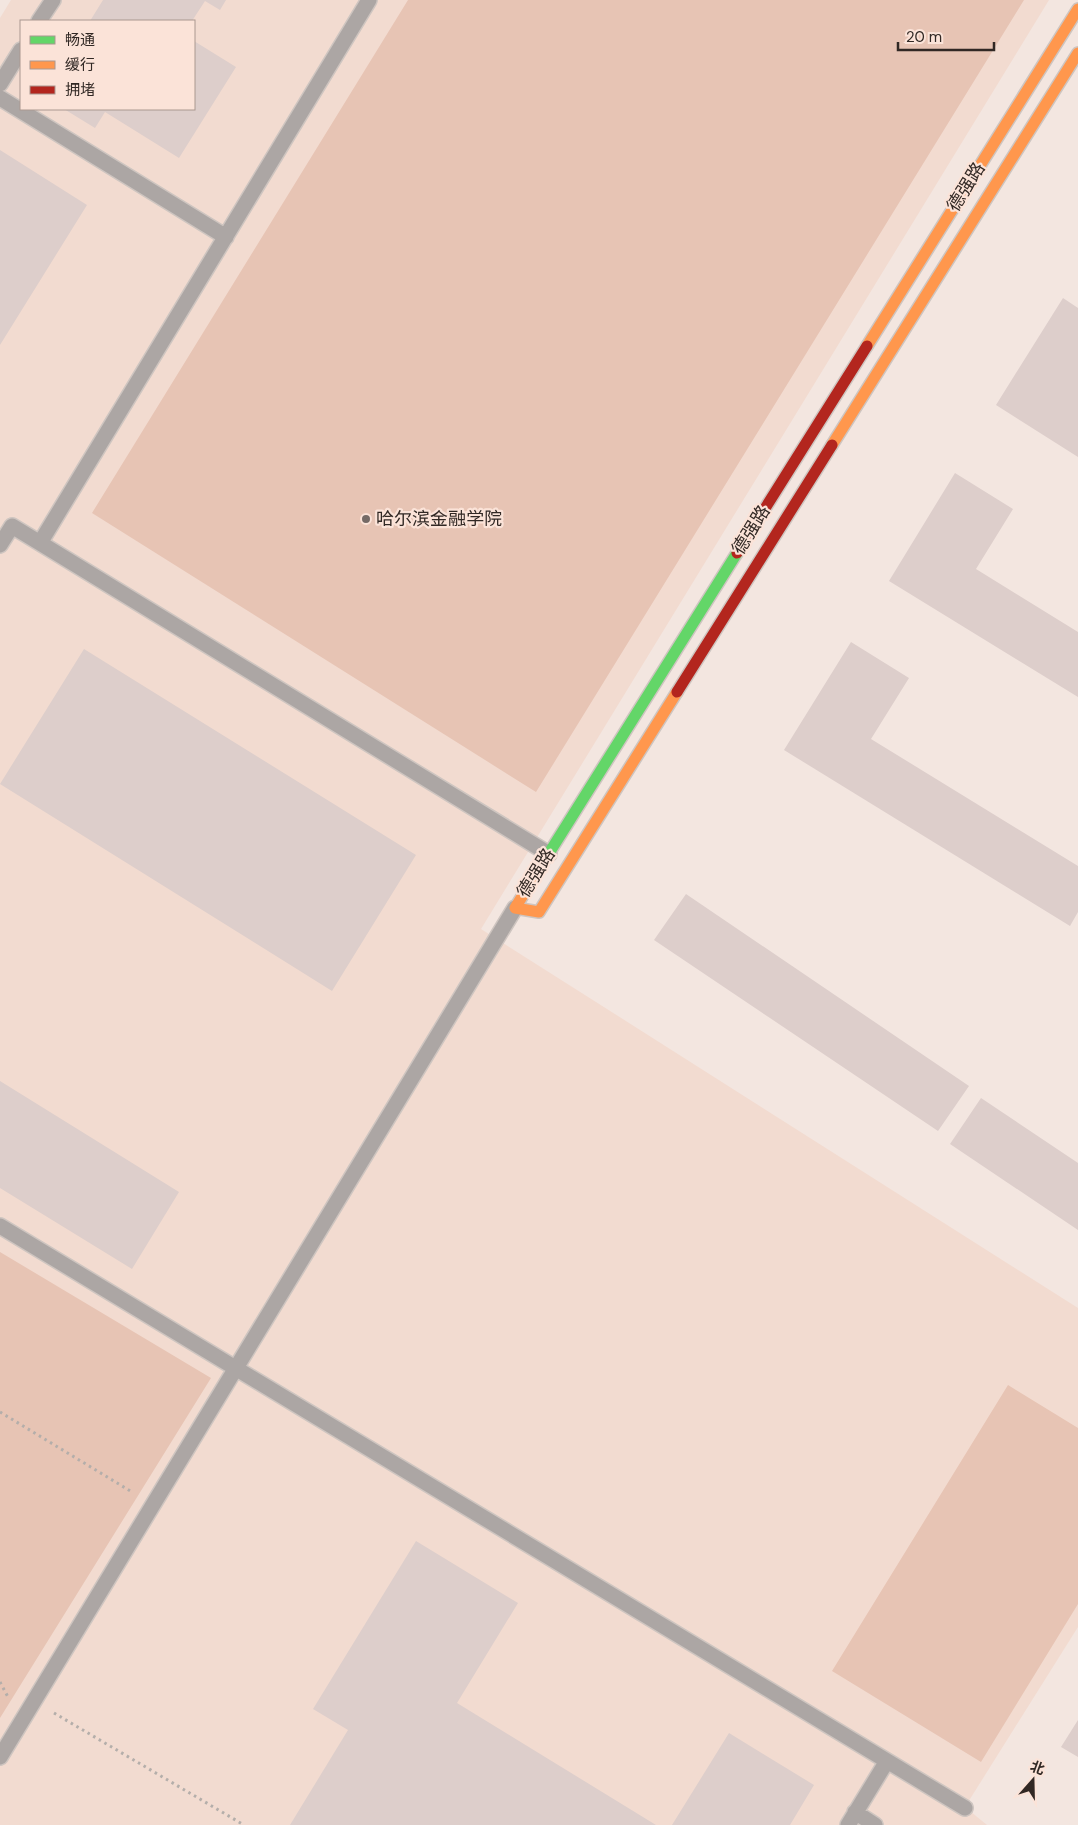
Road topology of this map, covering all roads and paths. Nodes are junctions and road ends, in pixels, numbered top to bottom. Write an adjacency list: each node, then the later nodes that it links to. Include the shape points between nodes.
1 (53, 0): 4 (lane)
2 (369, 0): 9 (lane)
3 (1078, 9): 12 (street, 德强路)
4 (40, 20)
5 (20, 52): 7 (lane)
6 (1078, 53): 13 (street, 德强路, via 539,912)
7 (0, 84)
8 (0, 98): 9 (lane)
9 (226, 237): 10 (lane)
10 (40, 544): 11 (lane, via 12,526); 12 (lane)
11 (0, 545)
12 (548, 854): 13 (street, 德强路)
13 (515, 908): 16 (lane)
14 (0, 1226): 19 (lane)
15 (0, 1412): 16 (path)
16 (153, 1505): 17 (lane)
17 (34, 1701): 18 (lane); 22 (path)
18 (0, 1757)
19 (887, 1761): 20 (lane); 21 (lane)
20 (965, 1808)
21 (852, 1819): 23 (lane)
22 (244, 1825)
23 (875, 1825)

